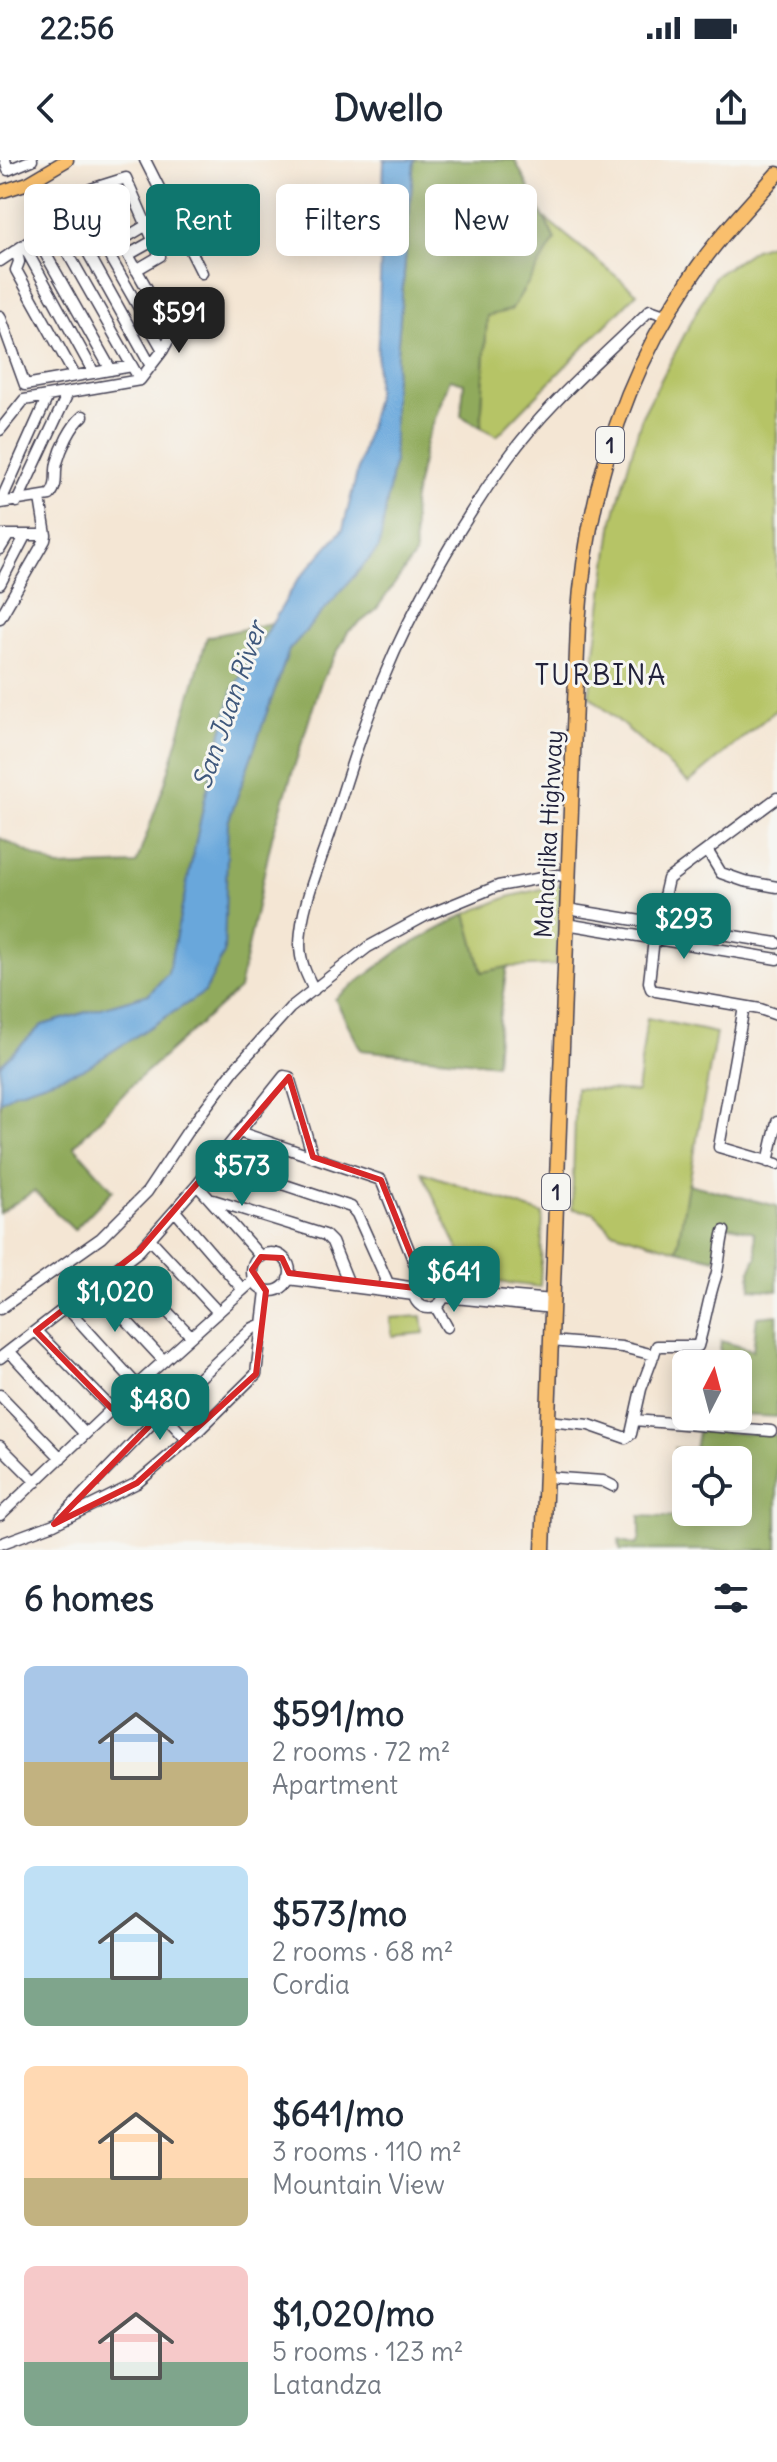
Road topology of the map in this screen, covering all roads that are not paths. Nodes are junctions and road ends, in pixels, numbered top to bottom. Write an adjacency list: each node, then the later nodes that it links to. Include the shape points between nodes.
1 (5, 160): 2 (street, via 8,170)
2 (32, 160)
3 (67, 160): 6 (main road)
4 (145, 160): 22 (street)
5 (777, 174): 25 (highway, Maharlika Highway / 1, via 705,258)
6 (28, 183): 10 (main road)
7 (107, 184): 8 (street, via 126,178)
8 (129, 184)
9 (130, 187): 11 (street)
10 (0, 192)
11 (146, 223)
12 (24, 246): 13 (street)
13 (20, 249): 20 (street); 31 (street); 32 (street, via 16,270)
14 (47, 256): 30 (street)
15 (70, 256): 28 (street)
16 (90, 256): 29 (street)
17 (109, 256): 27 (street)
18 (129, 256): 21 (street)
19 (160, 256): 21 (street)
20 (0, 261)
21 (136, 270): 26 (street)
22 (202, 273)
23 (186, 307): 26 (street)
24 (0, 316): 32 (street, via 25,385)
25 (667, 316): 49 (highway, Maharlika Highway / 1, via 632,384 603,463 587,536 578,624); 56 (street, via 650,310 557,399 518,445 411,619 361,739 306,905 302,968)
26 (172, 333): 27 (street)
27 (163, 350): 29 (street)
28 (132, 366): 30 (street); 33 (street)
29 (151, 366): 33 (street)
30 (111, 370): 31 (street)
31 (94, 373): 32 (street)
32 (75, 376)
33 (140, 380): 34 (street)
34 (68, 393): 35 (street); 39 (street)
35 (48, 396): 37 (street, via 24,400); 40 (street)
36 (83, 416): 38 (street, via 57,463 54,491)
37 (0, 430)
38 (40, 498): 39 (street); 42 (street)
39 (17, 502): 40 (street)
40 (0, 503)
41 (4, 535): 43 (street); 44 (street)
42 (46, 535): 43 (street); 46 (street)
43 (25, 536): 45 (street)
44 (0, 549)
45 (0, 584)
46 (0, 618)
47 (777, 798): 48 (street)
48 (707, 850): 50 (street, via 721,873); 52 (street, via 668,879)
49 (569, 877): 51 (highway, Maharlika Highway / 1); 56 (street, via 498,886 425,916 368,947)
50 (777, 887)
51 (567, 917): 52 (street); 53 (street); 80 (highway, Maharlika Highway / 1)
52 (658, 922): 53 (street); 54 (street)
53 (654, 939): 55 (street); 57 (street, via 651,989)
54 (777, 943)
55 (777, 959)
56 (314, 990): 83 (street, via 290,1008 234,1070 147,1192 101,1238)
57 (744, 1007): 58 (street); 63 (street, via 719,1147)
58 (777, 1015)
59 (777, 1122): 63 (street)
60 (239, 1132): 61 (street); 61 (street, via 284,1076 289,1077); 62 (street)
61 (313, 1157): 76 (street, via 381,1180)
62 (216, 1162): 64 (street); 74 (street, via 351,1207)
63 (772, 1163)
64 (197, 1185): 65 (street); 66 (street)
65 (213, 1200): 69 (street); 72 (street, via 325,1235)
66 (175, 1211): 68 (street); 77 (street)
67 (724, 1231): 91 (street, via 698,1346 657,1346)
68 (150, 1239): 70 (street); 84 (street)
69 (261, 1257): 71 (street, via 282,1258); 73 (street, via 252,1270)
70 (122, 1265): 75 (street); 88 (street)
71 (289, 1276): 72 (street); 76 (street); 78 (street, via 277,1290)
72 (347, 1279): 74 (street)
73 (254, 1280): 77 (street); 78 (street)
74 (388, 1283): 76 (street)
75 (94, 1286): 82 (street); 92 (street)
76 (417, 1288): 79 (street, via 436,1279); 81 (street, via 422,1307)
77 (243, 1290): 84 (street)
78 (266, 1291): 85 (street)
79 (445, 1294): 80 (street); 81 (street)
80 (553, 1304): 89 (highway, Maharlika Highway / 1)
81 (436, 1307): 86 (street)
82 (67, 1308): 87 (street); 93 (street)
83 (0, 1309)
84 (218, 1312): 88 (street)
85 (262, 1324): 96 (street); 101 (street, via 256,1374)
86 (447, 1327)
87 (36, 1331): 90 (street); 95 (street)
88 (191, 1336): 92 (street)
89 (551, 1341): 91 (street); 98 (highway, Maharlika Highway / 1)
90 (5, 1354): 100 (street)
91 (654, 1355): 97 (street)
92 (164, 1361): 93 (street)
93 (138, 1384): 95 (street); 96 (street)
94 (0, 1395): 103 (street)
95 (112, 1409): 100 (street)
96 (163, 1412): 101 (street); 110 (street)
97 (634, 1420): 98 (street, via 626,1438 589,1425); 99 (street)
98 (547, 1421): 104 (highway, Maharlika Highway / 1)
99 (771, 1431)
100 (85, 1434): 103 (street)
101 (188, 1441): 110 (street, via 137,1483)
102 (0, 1446): 105 (street)
103 (61, 1458): 105 (street)
104 (546, 1477): 106 (street); 112 (highway, Maharlika Highway / 1)
105 (36, 1482): 108 (street)
106 (613, 1486)
107 (0, 1497): 108 (street)
108 (10, 1507): 109 (street)
109 (0, 1515)
110 (54, 1524): 111 (street)
111 (0, 1544)
112 (543, 1550)

